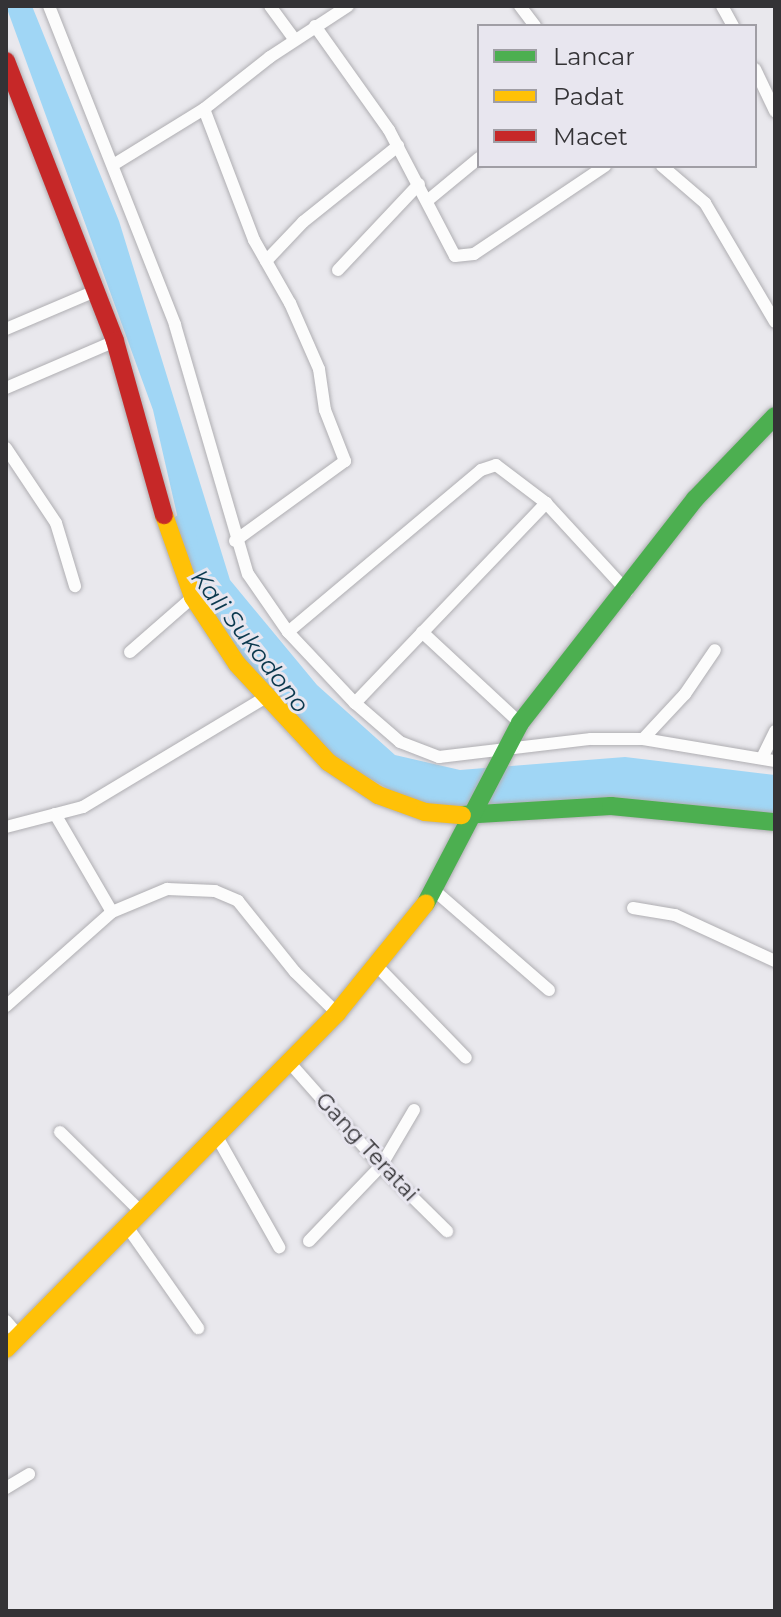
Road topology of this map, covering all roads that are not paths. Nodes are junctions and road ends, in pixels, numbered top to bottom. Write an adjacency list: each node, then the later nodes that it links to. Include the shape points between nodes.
1 (49, 6): 18 (street)
2 (270, 6): 9 (street)
3 (348, 6): 8 (street)
4 (520, 6): 6 (street)
5 (722, 6): 7 (street)
6 (534, 24)
7 (732, 24)
8 (315, 26): 9 (street); 16 (street)
9 (295, 40): 14 (street)
10 (6, 61): 25 (main road)
11 (757, 73): 12 (street)
12 (767, 92): 13 (street); 15 (street)
13 (757, 98)
14 (204, 109): 18 (street); 23 (street)
15 (775, 111)
16 (398, 146): 21 (street); 23 (street, via 303,222)
17 (477, 160): 22 (street)
18 (113, 165): 33 (street, via 192,374)
19 (602, 168): 22 (street, via 465,259 449,250)
20 (664, 168): 26 (street, via 705,203)
21 (419, 184): 22 (street); 24 (street)
22 (427, 201)
23 (266, 261): 33 (street, via 319,369 325,410 345,461)
24 (338, 270)
25 (95, 291): 27 (street); 28 (main road)
26 (775, 322)
27 (6, 329)
28 (115, 341): 29 (street); 36 (main road, via 177,562)
29 (6, 388)
30 (775, 416): 35 (main road, via 695,499)
31 (6, 448): 34 (street, via 56,523)
32 (546, 503): 35 (street); 37 (street, via 503,467 488,466); 38 (street)
33 (235, 541): 37 (street, via 255,589)
34 (75, 586)
35 (627, 591): 43 (main road)
36 (193, 597): 40 (street); 41 (main road, via 237,664)
37 (288, 632): 42 (street)
38 (422, 632): 42 (street); 43 (street)
39 (715, 650): 45 (street, via 685,694)
40 (130, 652)
41 (268, 696): 48 (street, via 83,807); 49 (main road, via 328,762 370,791 409,810)
42 (355, 703): 46 (street, via 400,742 423,753)
43 (520, 723): 46 (main road)
44 (775, 731): 47 (street)
45 (643, 739): 46 (street, via 591,739); 47 (street)
46 (497, 760): 49 (main road)
47 (768, 760)
48 (55, 814): 51 (street); 54 (street)
49 (475, 814): 50 (main road, via 611,806); 52 (main road)
50 (775, 822)
51 (6, 827)
52 (435, 891): 56 (main road); 57 (street)
53 (633, 908): 55 (street, via 675,915)
54 (112, 912): 58 (street); 59 (street, via 167,889 215,891 238,901 295,972)
55 (775, 961)
56 (376, 965): 59 (main road); 60 (street)
57 (549, 990)
58 (6, 1006)
59 (337, 1013): 61 (main road)
60 (466, 1058)
61 (289, 1062): 64 (main road); 65 (street, Gang Teratai)
62 (414, 1110): 65 (street)
63 (60, 1132): 66 (street)
64 (216, 1135): 66 (main road); 70 (street)
65 (381, 1166): 68 (street, Gang Teratai); 69 (street)
66 (140, 1211): 67 (main road)
67 (126, 1225): 72 (street); 73 (main road)
68 (447, 1231)
69 (309, 1241)
70 (279, 1247)
71 (6, 1321): 73 (street)
72 (198, 1328)
73 (13, 1342)
74 (29, 1474): 75 (street)
75 (6, 1488)

